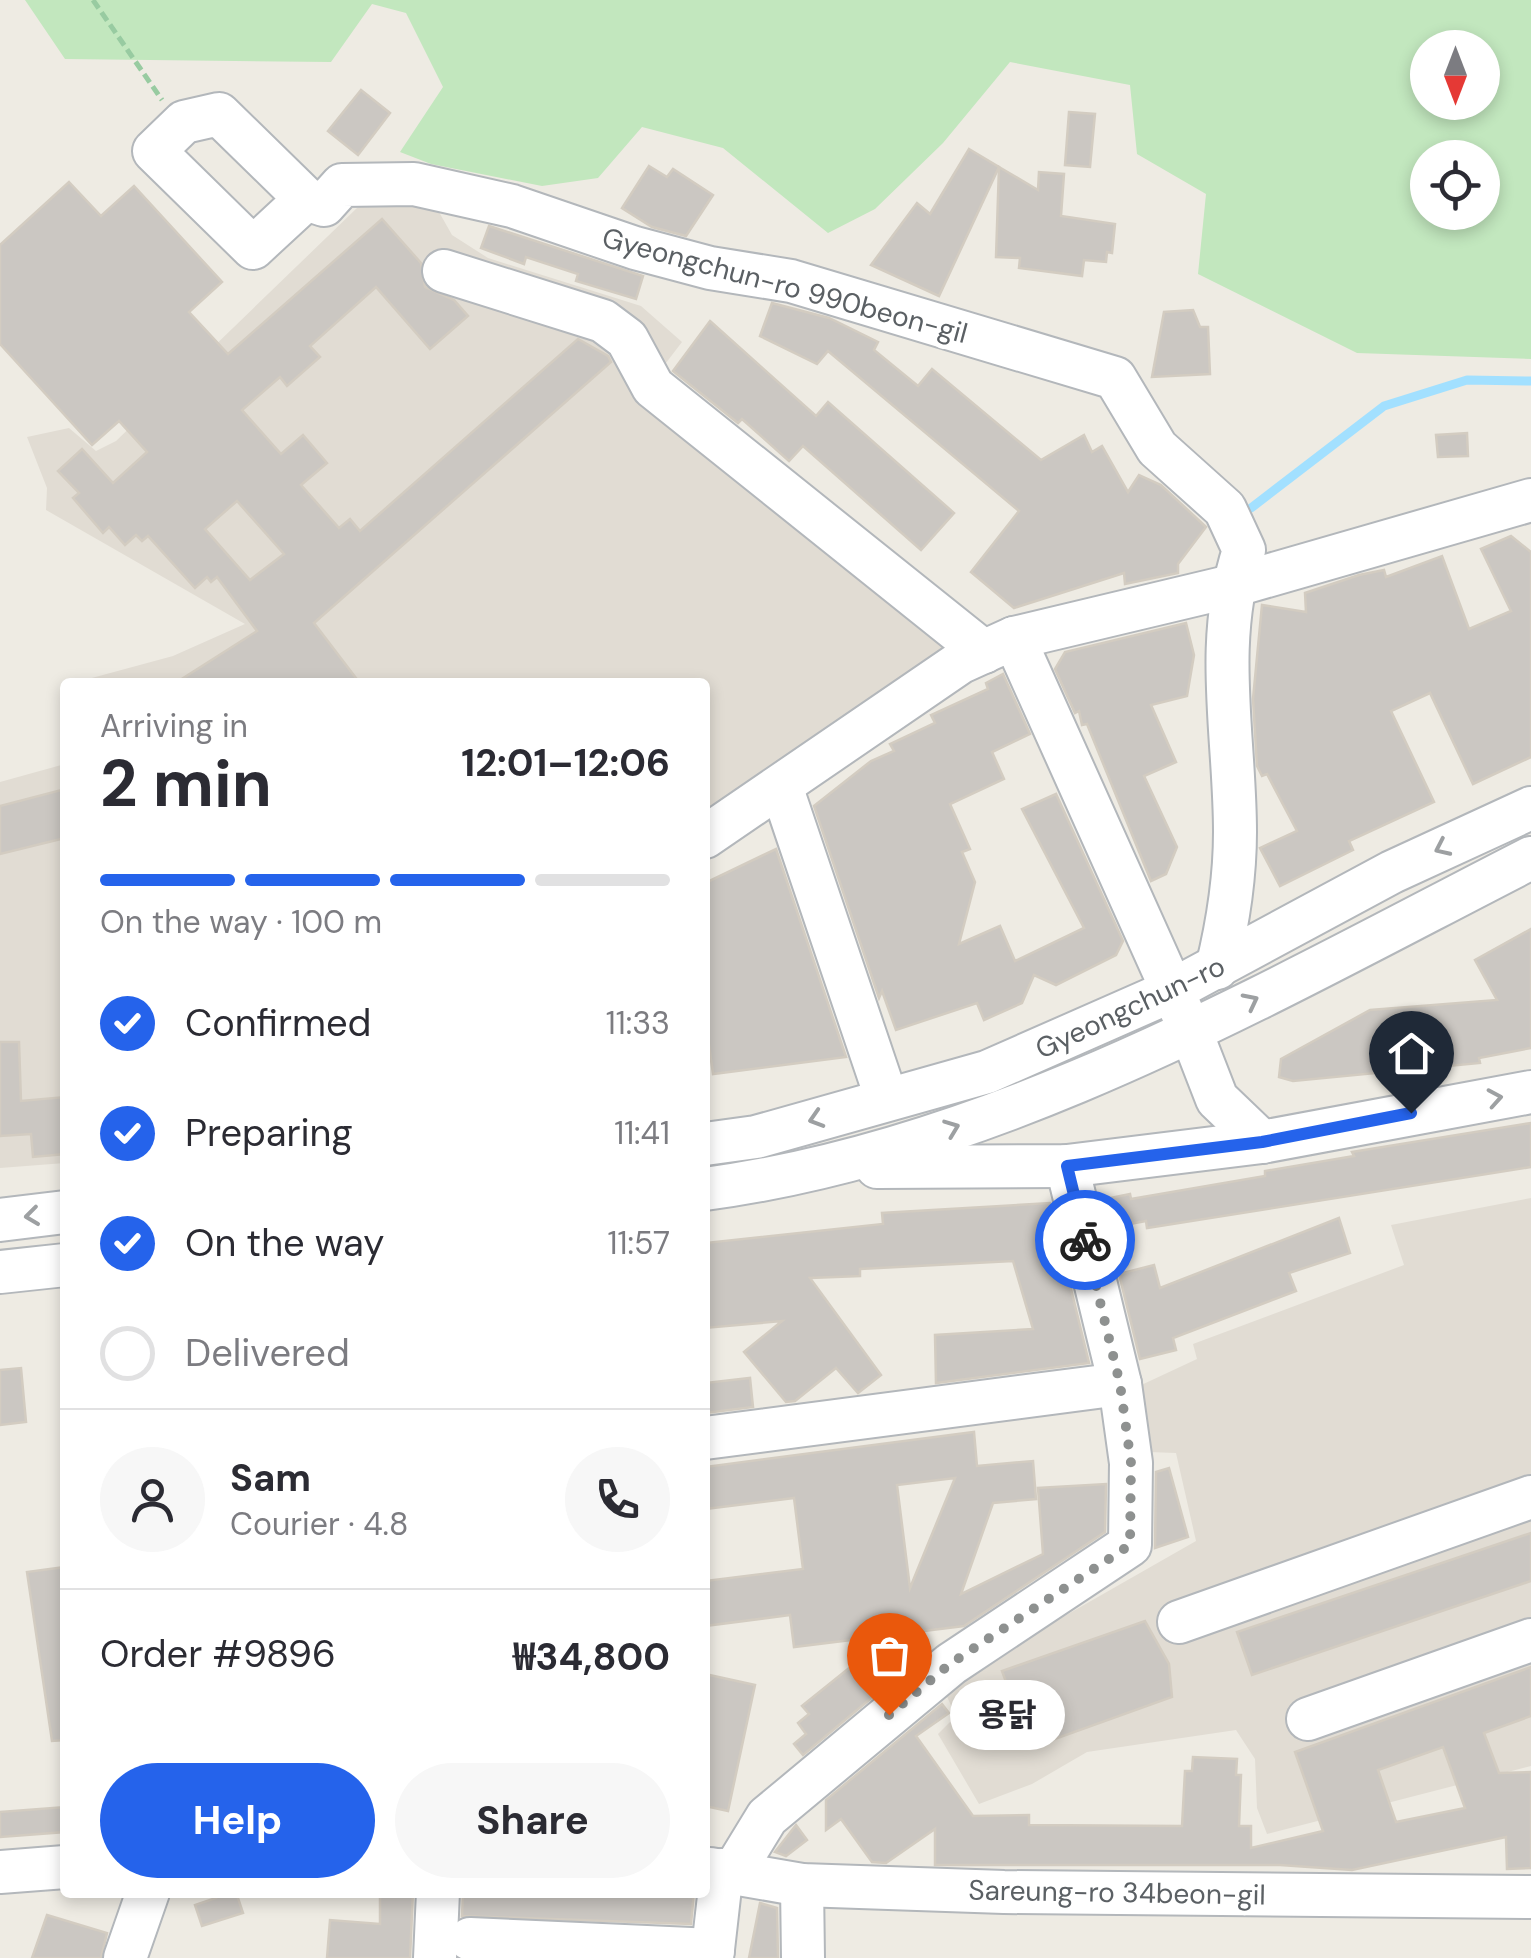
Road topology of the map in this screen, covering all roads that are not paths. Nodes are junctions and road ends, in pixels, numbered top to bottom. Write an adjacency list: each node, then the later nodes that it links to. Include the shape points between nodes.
1 (306, 199): 1 (street, Gyeongchun-ro 990beon-gil, via 219,114 184,122 154,151 254,248); 4 (street, Gyeongchun-ro 990beon-gil, via 324,205 342,185 430,188 512,206 691,263 790,280 1115,378 1157,448 1225,508 1244,550)
2 (444, 271): 5 (street, via 603,321 626,338 653,387)
3 (1530, 503): 4 (street)
4 (1232, 586): 5 (street); 10 (street, Gyeongchun-ro 990beon-gil, via 1225,668 1235,831 1231,906)
5 (999, 645): 6 (street, via 961,662); 11 (street)
6 (781, 786): 8 (street); 14 (street)
7 (1531, 808): 10 (street, Gyeongchun-ro, one-way to 10, via 1392,872)
8 (710, 834)
9 (1531, 858): 12 (street, Gyeongchun-ro, one-way to 9)
10 (1217, 968): 11 (street, Gyeongchun-ro)
11 (1171, 991): 12 (street); 14 (street, Gyeongchun-ro, via 987,1072)
12 (1191, 1032): 15 (street, via 1216,1098); 18 (street, Gyeongchun-ro, one-way to 12, via 907,1146)
13 (1531, 1092): 15 (street, one-way to 13)
14 (886, 1097): 16 (street, Gyeongchun-ro, one-way to 16, via 756,1137)
15 (1262, 1142): 17 (street)
16 (710, 1143)
17 (1067, 1166): 18 (street); 24 (street)
18 (826, 1167): 19 (street, Gyeongchun-ro)
19 (710, 1188)
20 (60, 1213): 21 (street, one-way to 21)
21 (0, 1220)
22 (60, 1266): 23 (street)
23 (0, 1272)
24 (1120, 1384): 25 (street); 31 (street, via 1131,1463 1130,1545 950,1664 767,1817)
25 (710, 1437)
26 (1531, 1497): 27 (street)
27 (1178, 1622)
28 (1531, 1640): 29 (street)
29 (1308, 1719)
30 (60, 1867): 32 (street)
31 (720, 1870): 33 (street, Sareung-ro 34beon-gil); 38 (street)
32 (0, 1872)
33 (802, 1885): 34 (street, Sareung-ro 34beon-gil); 40 (street)
34 (1531, 1897)
35 (146, 1898): 39 (street)
36 (440, 1898): 37 (street)
37 (452, 1948): 38 (street)
38 (712, 1954)
39 (125, 1958)
40 (803, 1958)

